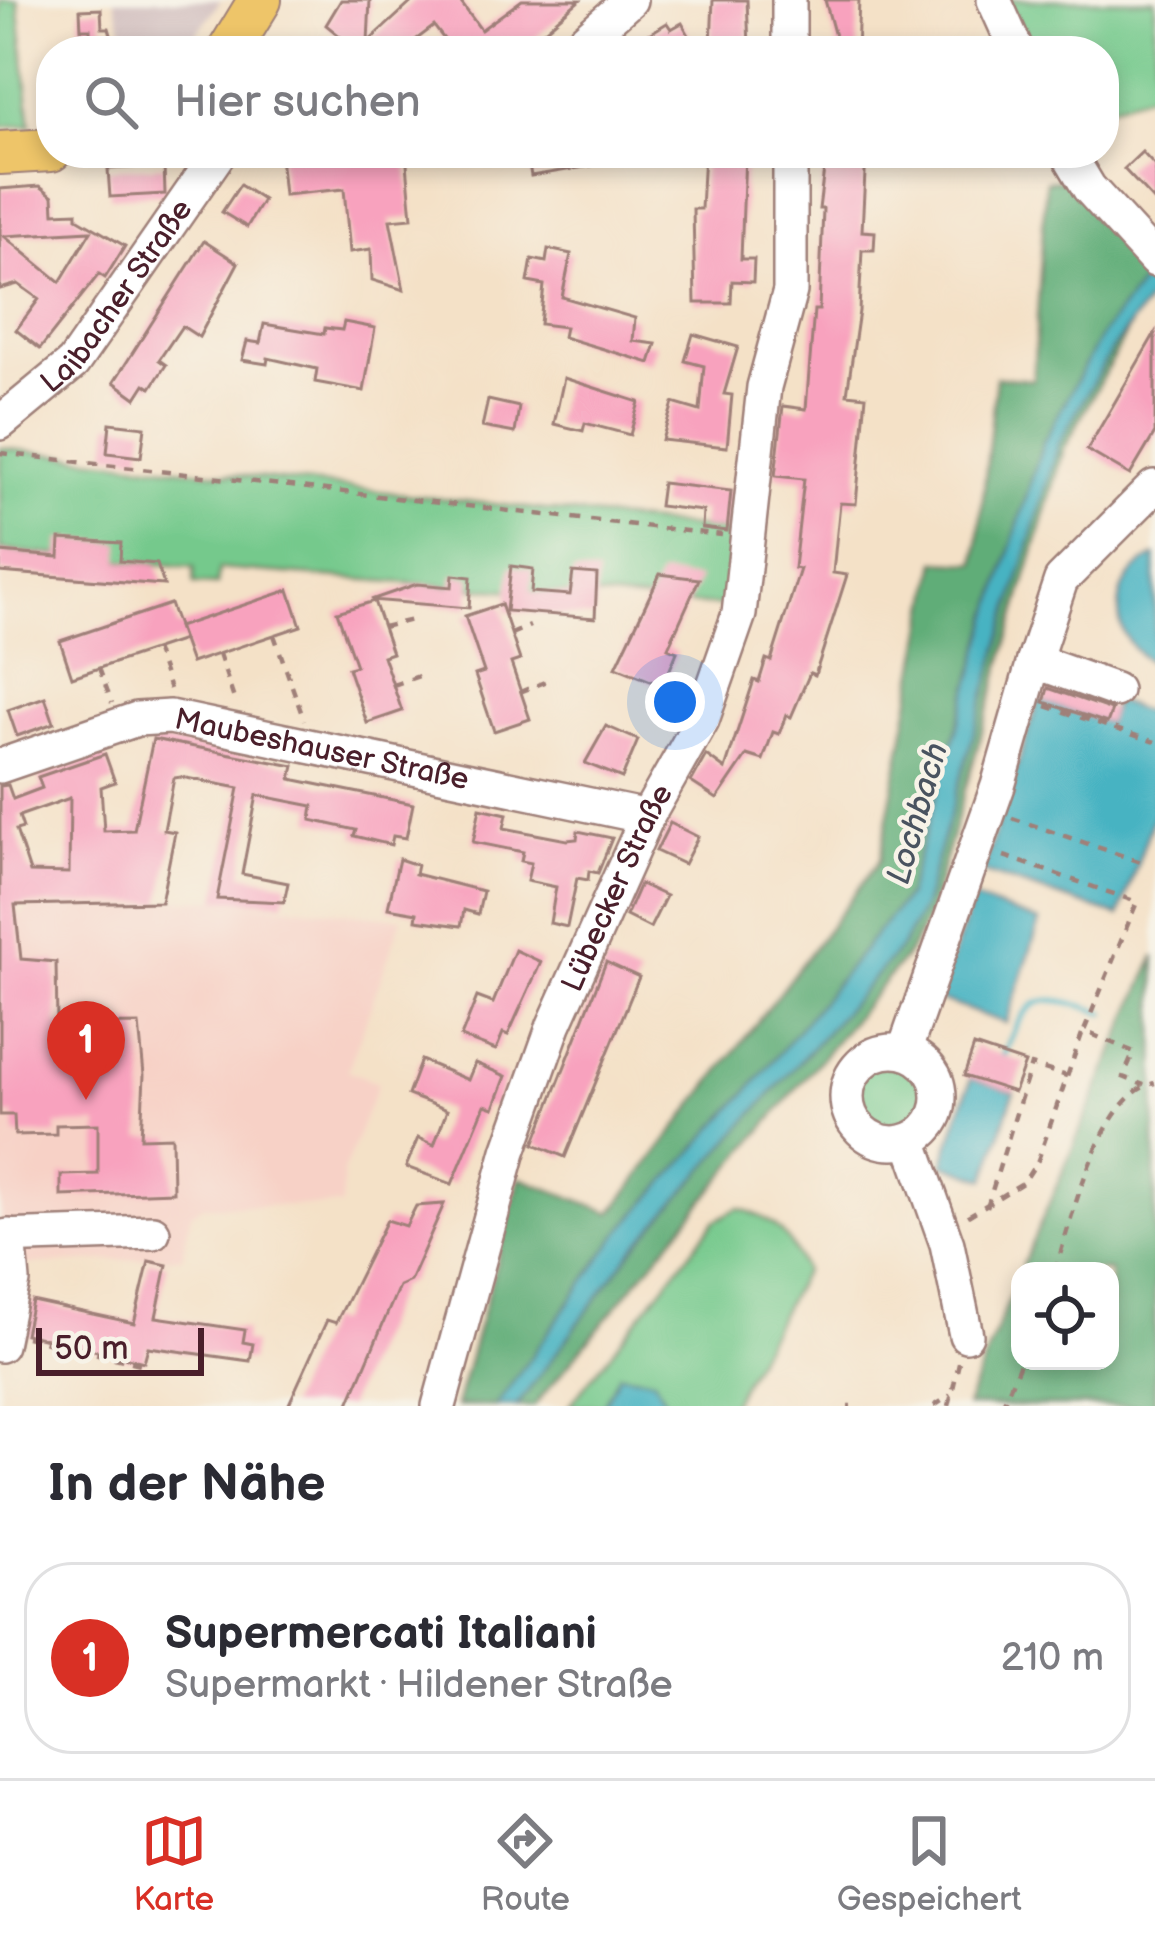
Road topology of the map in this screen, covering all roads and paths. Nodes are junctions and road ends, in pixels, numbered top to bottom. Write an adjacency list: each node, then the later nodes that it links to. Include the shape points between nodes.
1 (260, 0): 5 (main road)
2 (630, 0): 6 (street)
3 (789, 0): 7 (street)
4 (994, 0): 8 (street)
5 (238, 36)
6 (589, 36)
7 (789, 36)
8 (1010, 36)
9 (36, 151): 10 (main road)
10 (0, 153)
11 (209, 168): 15 (street, Laibacher Straße, via 74,363)
12 (790, 168): 18 (street, Lübecker Straße, via 790,291 764,387)
13 (1077, 168): 14 (street)
14 (1155, 260)
15 (0, 423)
16 (0, 453): 18 (path)
17 (1155, 487): 26 (street, via 1061,580)
18 (743, 538): 41 (street, Lübecker Straße, via 739,614 709,704)
19 (412, 620): 21 (path)
20 (530, 626): 22 (path)
21 (383, 627)
22 (511, 634)
23 (274, 635): 38 (path)
24 (155, 649): 34 (path)
25 (219, 654): 36 (path)
26 (1034, 661): 31 (street); 45 (street)
27 (99, 668): 35 (path)
28 (422, 675): 30 (path)
29 (547, 681): 32 (path)
30 (393, 685)
31 (1115, 690)
32 (520, 692)
33 (1038, 704): 37 (path)
34 (181, 719): 35 (street, Maubeshauser Straße); 36 (street, Maubeshauser Straße)
35 (120, 725): 39 (street, Maubeshauser Straße)
36 (245, 732): 38 (street, Maubeshauser Straße)
37 (1155, 742)
38 (314, 747): 41 (street, Maubeshauser Straße)
39 (0, 766)
40 (1001, 814): 43 (path)
41 (647, 817): 60 (street, Lübecker Straße, via 518,1123)
42 (989, 851): 44 (path, via 1137,902)
43 (1141, 862)
44 (1084, 1030): 46 (path); 48 (path, via 1134,1052 1123,1077)
45 (904, 1052): 49 (street, via 928,1067 939,1094 932,1122); 49 (street, via 863,1061 846,1100 868,1136)
46 (1067, 1076): 50 (path, via 1024,1182); 50 (path, via 1031,1065)
47 (1155, 1083): 48 (path)
48 (1144, 1085): 54 (path, via 1094,1150)
49 (910, 1140): 51 (street)
50 (987, 1207): 51 (path)
51 (941, 1230): 55 (street)
52 (153, 1232): 53 (street)
53 (4, 1236): 56 (street, via 13,1281)
54 (1058, 1262)
55 (966, 1334): 59 (path)
56 (1, 1338): 57 (path)
57 (144, 1365)
58 (1018, 1370): 63 (path)
59 (951, 1395): 61 (path); 62 (path)
60 (439, 1406)
61 (934, 1406)
62 (949, 1406)
63 (1002, 1406)

